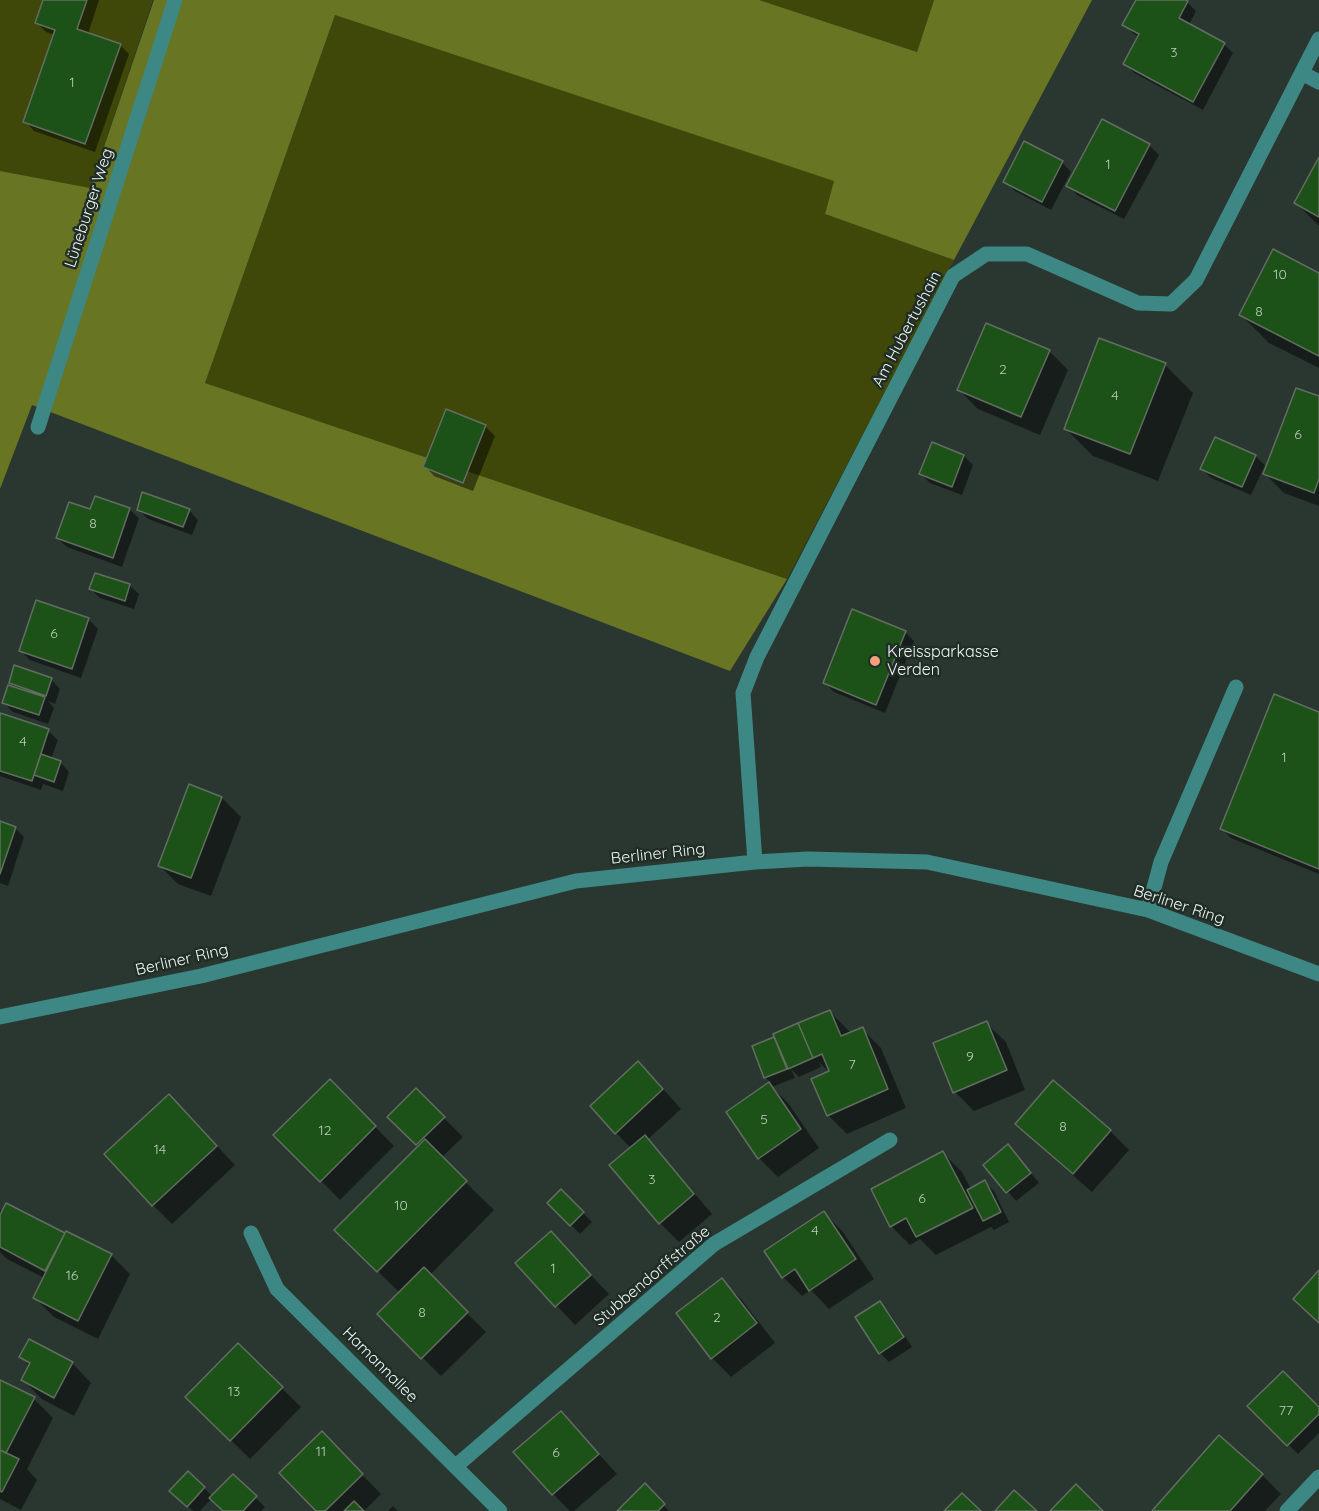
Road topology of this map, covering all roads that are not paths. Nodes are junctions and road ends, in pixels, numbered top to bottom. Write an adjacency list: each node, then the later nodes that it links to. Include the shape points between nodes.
1 (175, 0): 5 (street, Lüneburger Weg)
2 (1319, 39): 3 (street, Am Hubertushain)
3 (1302, 73): 4 (street); 7 (street, Am Hubertushain, via 1196,280 1172,304 1138,303 1027,255 986,254 953,276 757,657 743,693)
4 (1319, 82)
5 (38, 427)
6 (1236, 687): 8 (street, via 1161,862)
7 (755, 862): 8 (street, Berliner Ring, via 927,862); 10 (street, Berliner Ring, via 576,881 201,976)
8 (1148, 910): 9 (street, Berliner Ring)
9 (1319, 974)
10 (0, 1017)
11 (890, 1140): 13 (street, Stubbendorffstraße, via 714,1244)
12 (251, 1233): 13 (street, Hamannallee, via 278,1289)
13 (456, 1466): 15 (street, Hamannallee)
14 (1319, 1478): 16 (street)
15 (500, 1511)
16 (1287, 1511)

